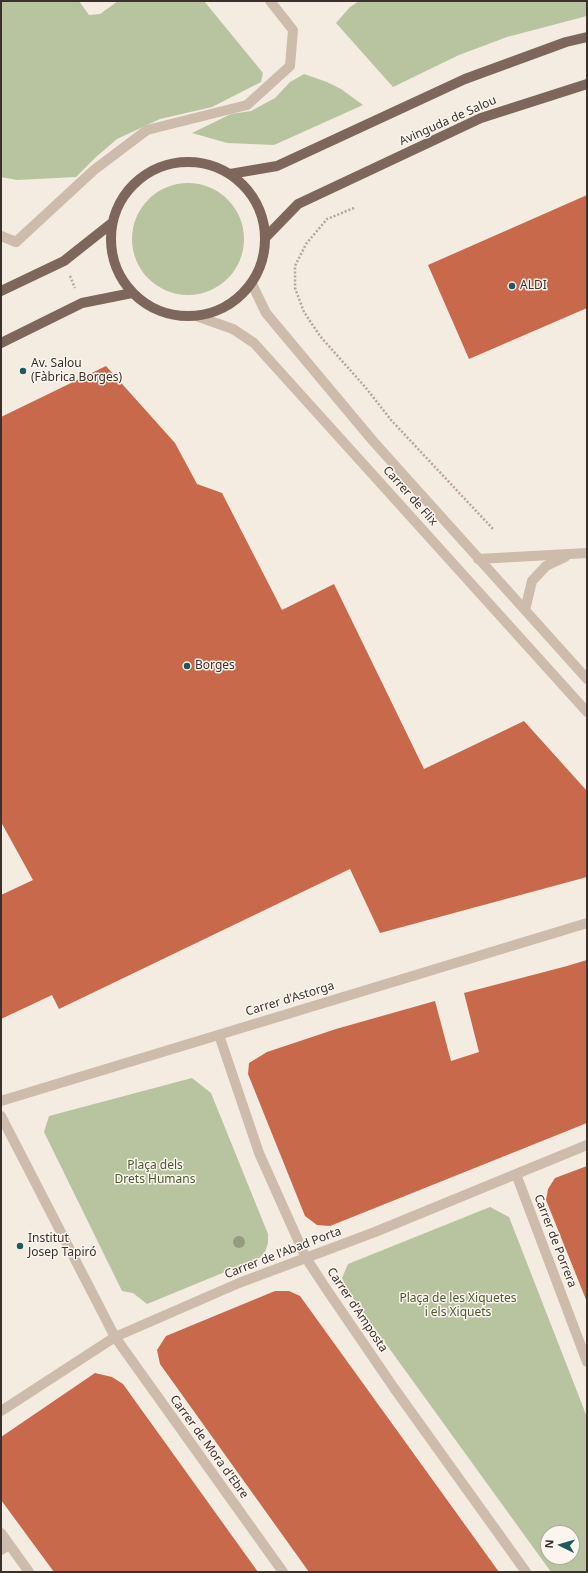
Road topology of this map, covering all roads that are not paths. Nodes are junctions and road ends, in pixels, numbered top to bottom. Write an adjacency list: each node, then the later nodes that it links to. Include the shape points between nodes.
1 (270, 1): 6 (street, via 293,30 290,66 247,105 147,130 94,170 16,242)
2 (587, 37): 4 (main road, via 566,42 465,79 277,166)
3 (587, 84): 7 (main road, Avinguda de Salou, via 481,118 298,204)
4 (230, 174): 5 (main road, via 215,166 199,162 168,164 149,172 132,186 120,203); 7 (main road, via 254,197 263,218)
5 (112, 223): 9 (main road, via 64,261); 10 (main road, via 111,245 114,262)
6 (1, 236)
7 (266, 237): 8 (main road, via 262,263)
8 (252, 284): 11 (main road, via 230,305); 15 (street, Carrer de Flix, via 266,313 372,442)
9 (1, 291)
10 (132, 293): 11 (main road, via 147,305 164,313); 12 (main road, via 82,303)
11 (199, 316): 18 (street, Carrer de Flix, via 233,329 254,343)
12 (1, 343)
13 (587, 553): 14 (street)
14 (571, 554): 15 (street); 16 (street, via 546,566 532,581)
15 (478, 559): 16 (street, Carrer de Flix)
16 (525, 610): 17 (street, Carrer de Flix)
17 (587, 679)
18 (587, 712)
19 (587, 923): 20 (street, Carrer d'Astorga)
20 (219, 1035): 21 (street, Carrer d'Astorga); 25 (street, Carrer d'Amposta, via 259,1153)
21 (1, 1101)
22 (1, 1116): 26 (street, Carrer de Mora d'Ebre)
23 (587, 1145): 24 (street, Carrer de l'Abad Porta)
24 (516, 1174): 25 (street, Carrer de l'Abad Porta); 27 (street, Carrer de Porrera)
25 (306, 1258): 26 (street, Carrer de l'Abad Porta, via 238,1283); 34 (street, Carrer d'Amposta, via 394,1388)
26 (115, 1337): 29 (street, Carrer de l'Abad Porta); 33 (street, Carrer de Mora d'Ebre)
27 (584, 1347): 28 (street, Carrer de Porrera)
28 (587, 1362)
29 (1, 1411)
30 (1, 1533): 31 (street)
31 (5, 1548): 32 (street)
32 (29, 1572)
33 (282, 1572)
34 (526, 1572)

